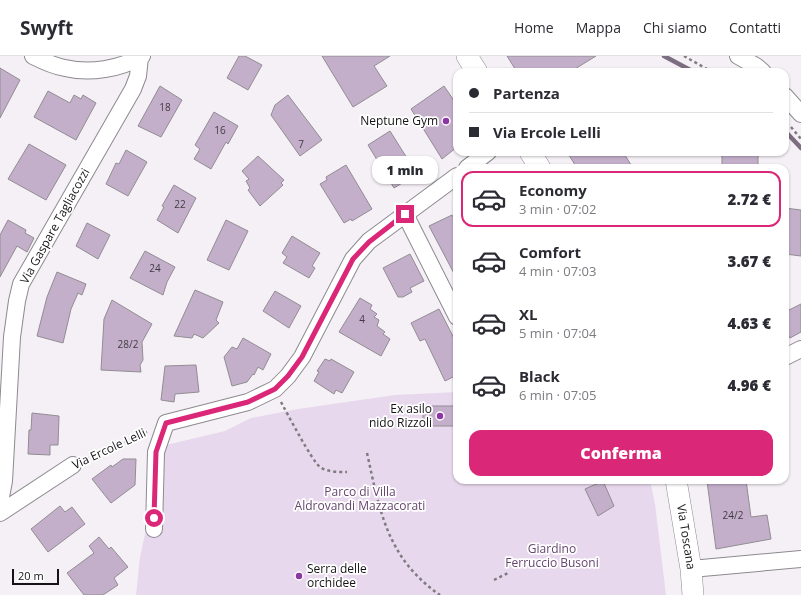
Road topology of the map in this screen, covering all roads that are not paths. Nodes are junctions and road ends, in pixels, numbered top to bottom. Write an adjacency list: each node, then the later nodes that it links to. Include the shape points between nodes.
1 (33, 56): 4 (street, Via Gaspare Tagliacozzi, via 66,69 90,70 113,67)
2 (467, 56): 5 (main road)
3 (738, 56): 6 (street)
4 (141, 57): 18 (street, Via Gaspare Tagliacozzi, via 133,89 21,284 12,337 4,481)
5 (474, 68)
6 (758, 68)
7 (789, 100): 8 (street)
8 (801, 114)
9 (483, 156): 10 (street)
10 (472, 164)
11 (453, 179): 12 (street)
12 (405, 214): 13 (street); 20 (street, via 369,242 353,259 302,357 275,389 248,402 166,423 156,452)
13 (453, 309)
14 (801, 349): 15 (street)
15 (789, 355)
16 (73, 465): 19 (street, Via Ercole Lelli)
17 (677, 484): 22 (main road, Via Toscana)
18 (0, 502)
19 (0, 513)
20 (154, 529)
21 (801, 559): 22 (street)
22 (691, 569): 23 (main road, Via Toscana)
23 (693, 595)

